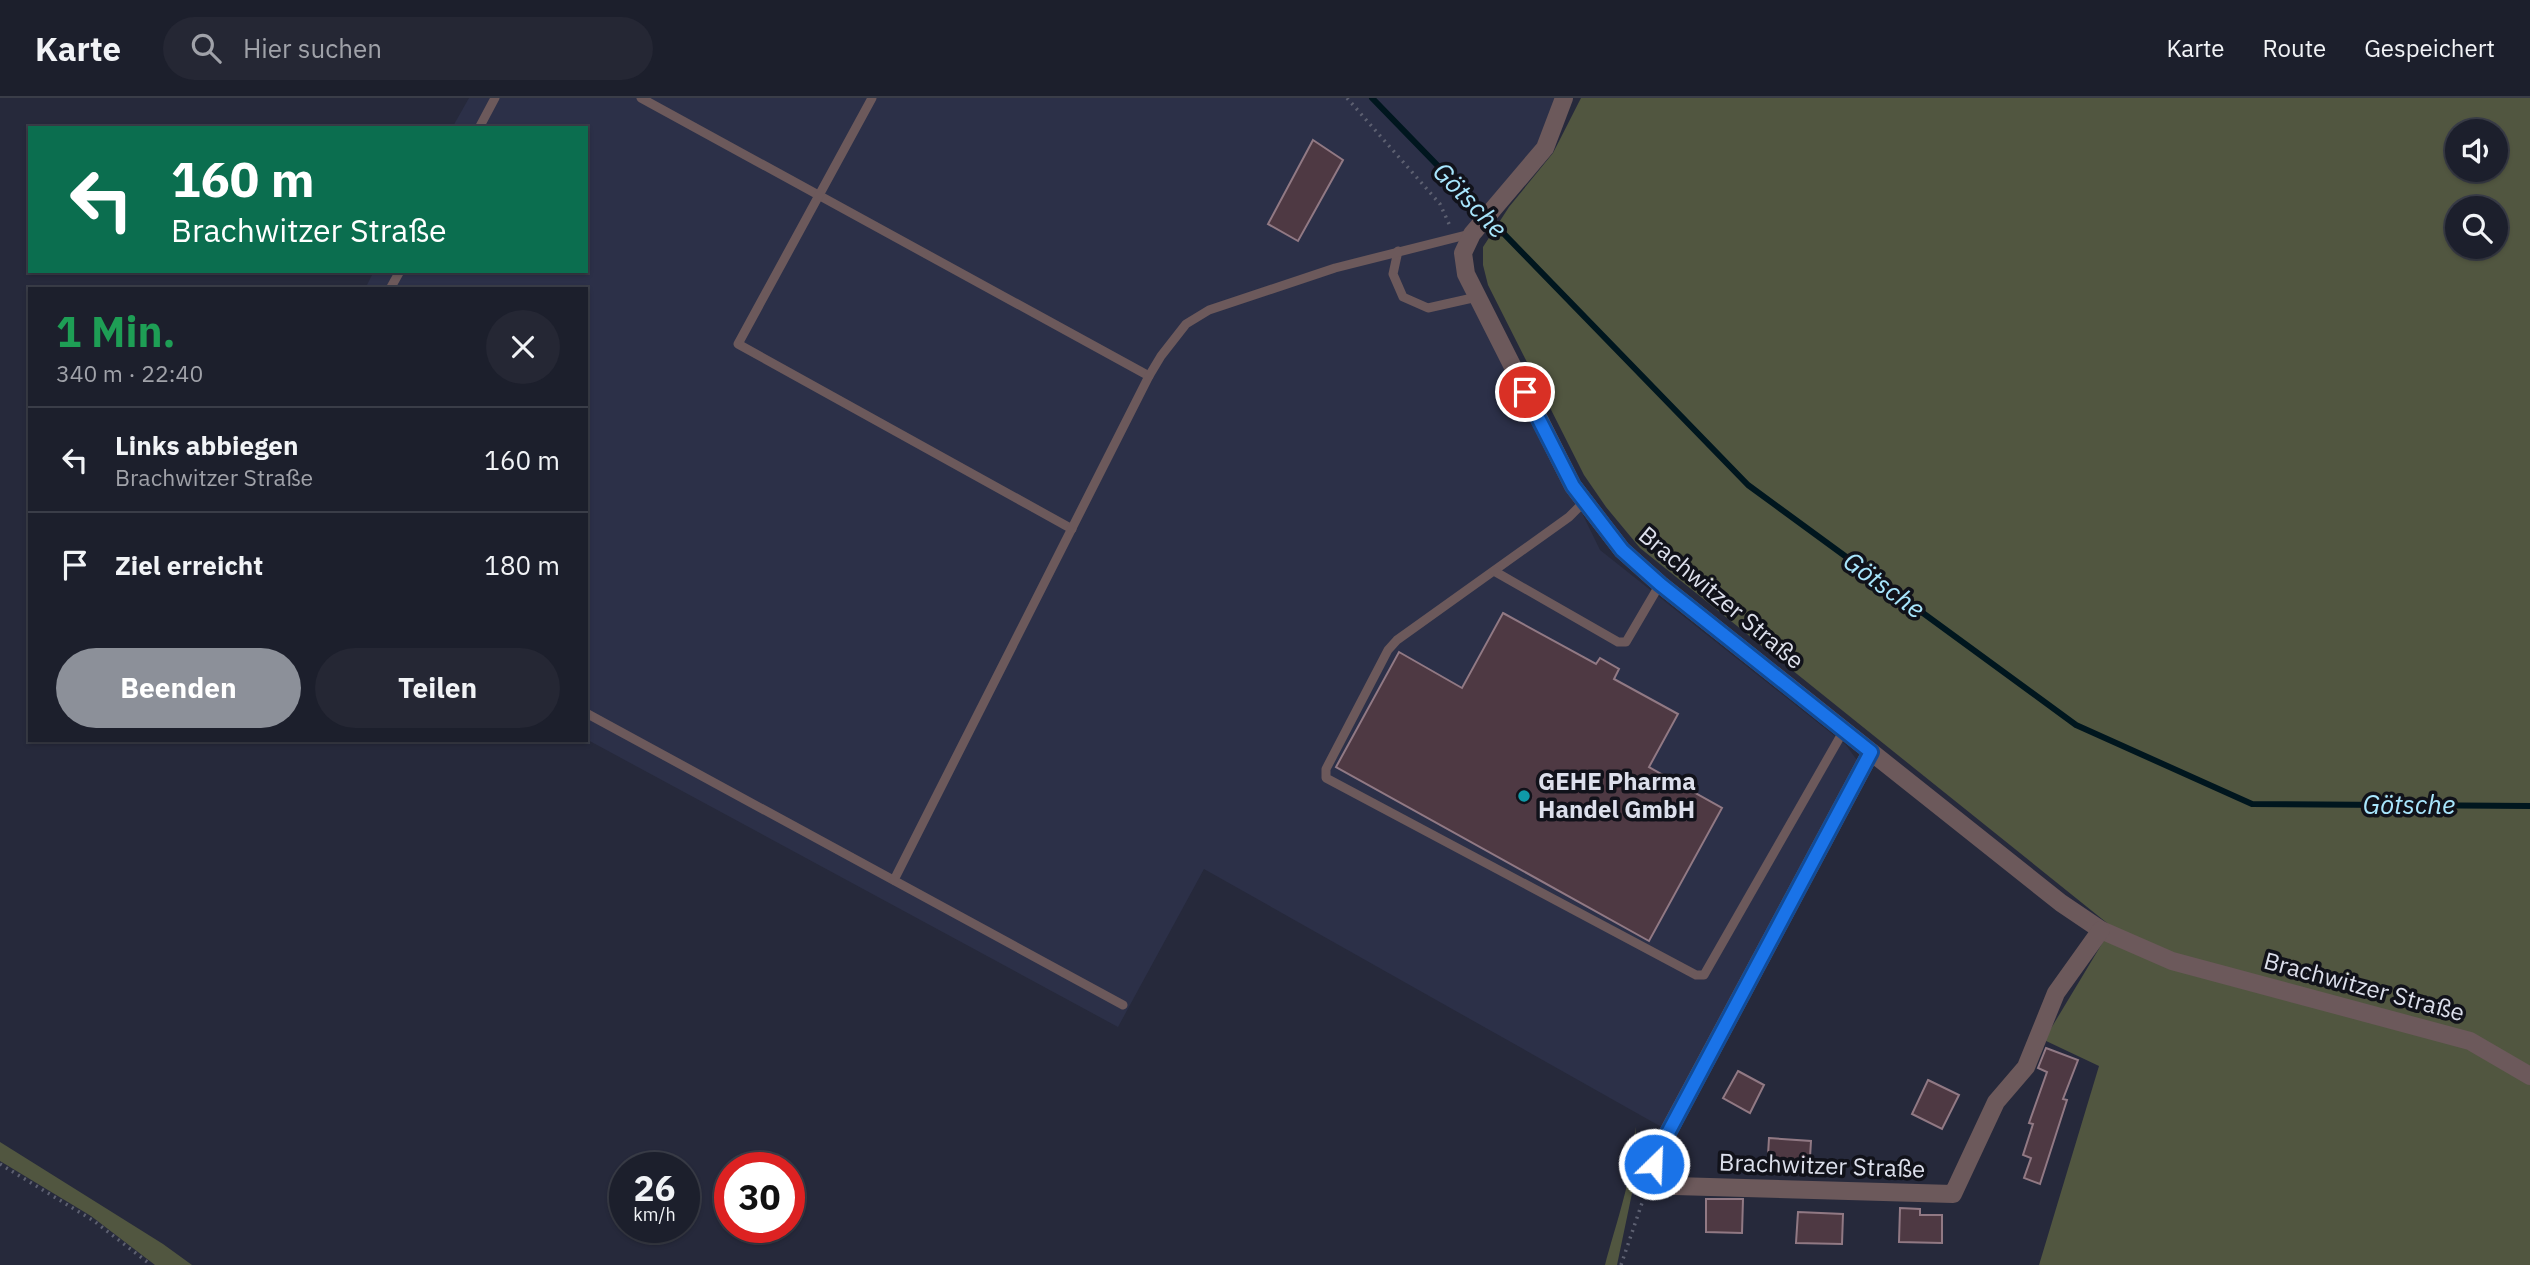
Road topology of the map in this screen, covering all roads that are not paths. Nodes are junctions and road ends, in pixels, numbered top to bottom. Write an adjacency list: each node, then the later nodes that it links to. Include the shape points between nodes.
1 (495, 98): 5 (lane)
2 (641, 98): 6 (lane)
3 (872, 98): 6 (lane)
4 (1564, 98): 7 (street, Brachwitzer Straße, via 1545,148)
5 (480, 126)
6 (819, 196): 10 (lane); 12 (lane, via 738,344)
7 (1463, 236): 8 (lane); 9 (street, Brachwitzer Straße, via 1466,274)
8 (1398, 251): 9 (lane, via 1393,274 1403,297 1428,308); 10 (lane, via 1209,310 1186,324)
9 (1477, 297): 11 (street, Brachwitzer Straße)
10 (1149, 376): 12 (lane)
11 (1583, 503): 13 (lane); 14 (street, Brachwitzer Straße, via 1622,550)
12 (1072, 529): 18 (lane)
13 (1494, 570): 14 (lane, via 1618,642 1626,642); 16 (lane, via 1388,650 1326,769 1326,778 1696,975 1703,975)
14 (1660, 584): 16 (street, Brachwitzer Straße)
15 (588, 714): 18 (lane)
16 (1843, 730): 17 (street, Brachwitzer Straße)
17 (1871, 752): 19 (street, Brachwitzer Straße, via 2060,903); 19 (street, Brachwitzer Straße, via 1656,1155 1655,1171 1665,1184 1953,1194 1996,1102 2026,1067 2056,993)
18 (894, 880): 20 (lane)
19 (2101, 930): 21 (street, Brachwitzer Straße, via 2172,961 2470,1041)
20 (1123, 1004)
21 (2530, 1076)

